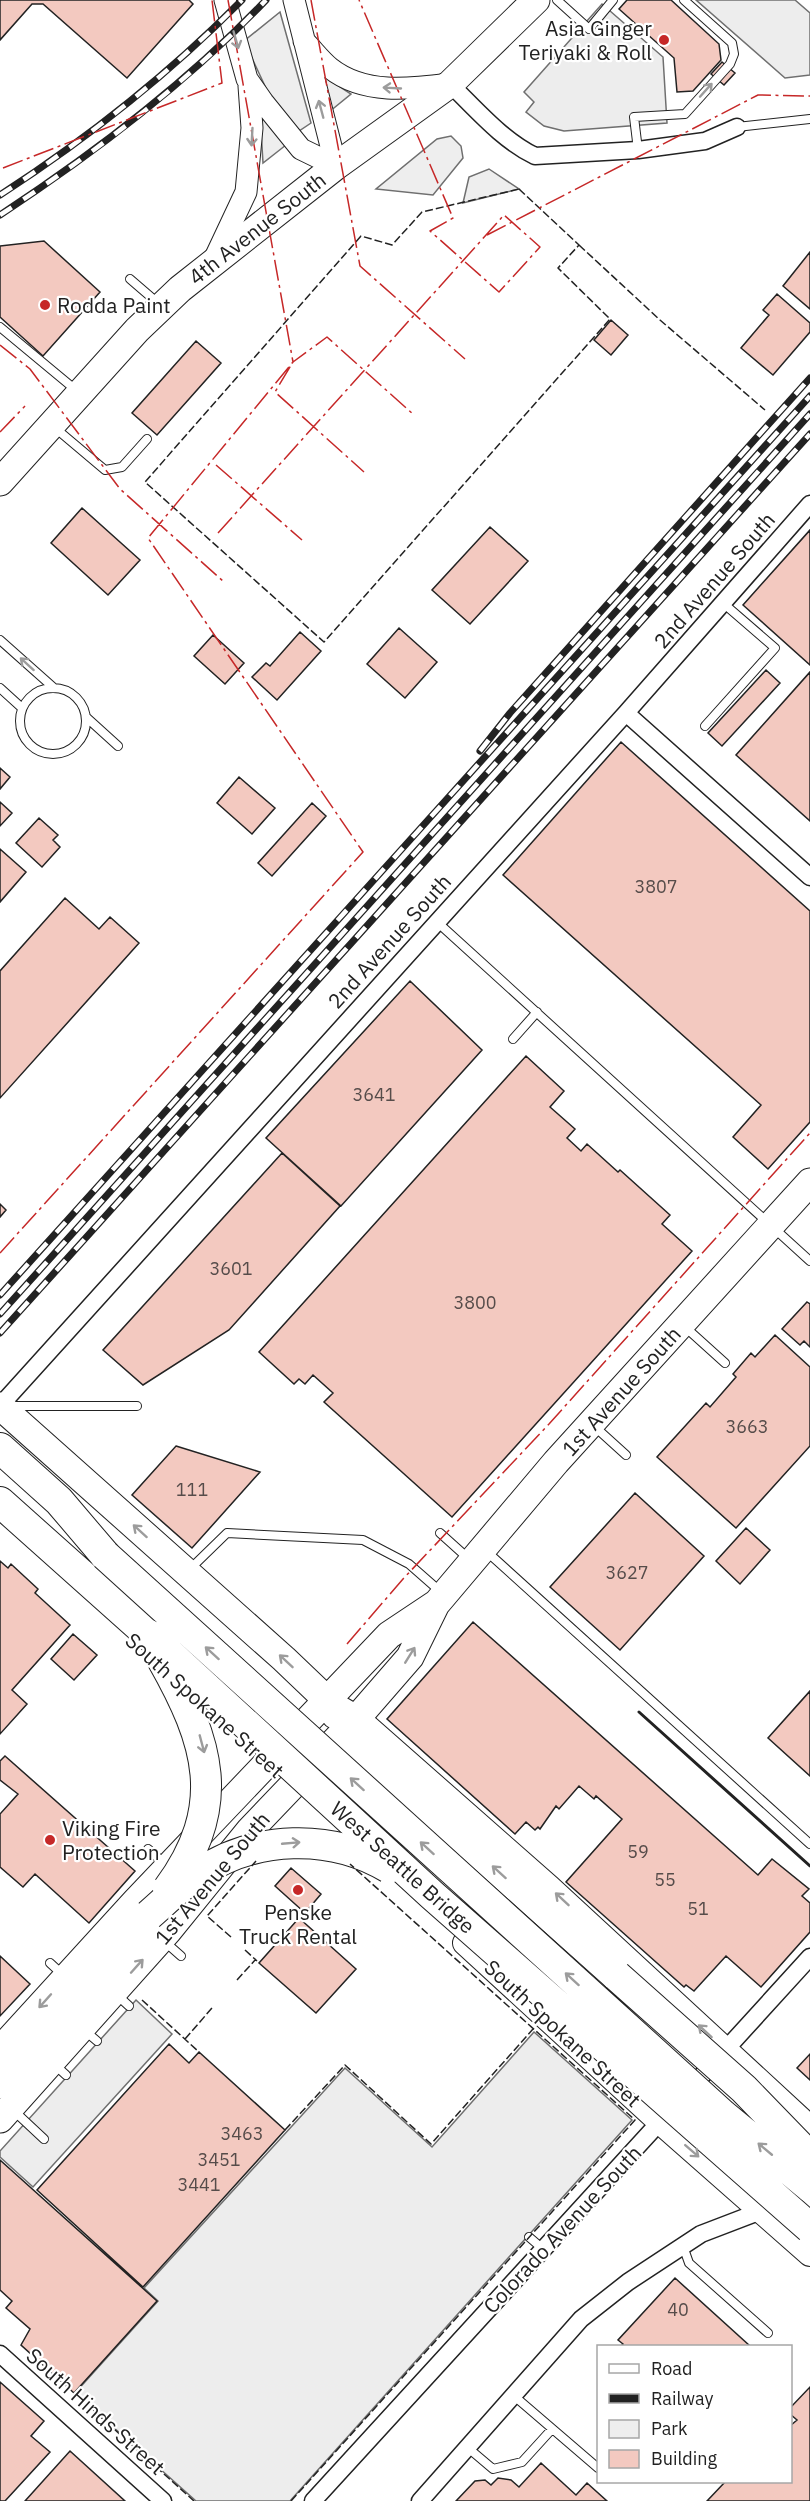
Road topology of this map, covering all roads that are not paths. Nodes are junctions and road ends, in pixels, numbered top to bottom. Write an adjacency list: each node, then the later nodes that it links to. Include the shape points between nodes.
1 (225, 0): 8 (street, one-way to 8)
2 (294, 0): 7 (street)
3 (536, 0): 9 (main road, 4th Avenue South)
4 (557, 0): 5 (lane, via 589,28)
5 (613, 0)
6 (684, 0): 12 (lane, one-way to 6, via 634,117 685,114 730,64 734,54 732,43)
7 (303, 39): 9 (street, one-way to 7, via 393,89 372,86 331,69); 13 (street, one-way to 7)
8 (248, 79): 13 (street, via 301,149); 14 (street, one-way to 14, via 252,128 246,192)
9 (450, 84): 12 (street, via 521,150 535,156); 13 (main road, 4th Avenue South)
10 (810, 119): 11 (lane)
11 (737, 127): 12 (street, via 705,141)
12 (638, 150)
13 (336, 166): 14 (main road, 4th Avenue South)
14 (214, 261): 16 (main road, 4th Avenue South)
15 (130, 279): 16 (lane)
16 (162, 306): 18 (main road, 4th Avenue South)
17 (0, 327): 18 (lane)
18 (80, 394): 19 (main road, 4th Avenue South)
19 (51, 425): 20 (lane, via 105,470 122,467); 21 (main road, 4th Avenue South)
20 (147, 439)
21 (0, 482)
22 (810, 504): 23 (street, 2nd Avenue South)
23 (723, 603): 28 (street, 2nd Avenue South); 30 (lane, via 775,648)
24 (0, 640): 26 (lane, one-way to 24)
25 (0, 688): 27 (lane)
26 (54, 688): 27 (lane, via 32,694); 29 (lane, via 72,694)
27 (22, 708): 29 (lane, via 19,725 23,736 30,746 51,755 73,748 81,740)
28 (627, 713): 32 (street); 33 (street, 2nd Avenue South)
29 (86, 717): 31 (lane)
30 (705, 726)
31 (118, 746)
32 (810, 877)
33 (436, 921): 34 (lane); 41 (street, 2nd Avenue South)
34 (537, 1012): 35 (lane); 37 (lane)
35 (513, 1039)
36 (810, 1182): 37 (main road, 1st Avenue South)
37 (772, 1224): 38 (lane); 39 (main road, 1st Avenue South)
38 (810, 1261)
39 (682, 1323): 40 (lane); 43 (main road, 1st Avenue South)
40 (725, 1363)
41 (0, 1406): 42 (lane); 52 (main road, one-way to 41)
42 (137, 1406)
43 (591, 1424): 45 (lane); 51 (main road, 1st Avenue South)
44 (0, 1448): 50 (highway, via 58,1501)
45 (626, 1455)
46 (0, 1469): 50 (highway, West Seattle Bridge, via 47,1512)
47 (0, 1502): 54 (highway, West Seattle Bridge)
48 (0, 1519): 57 (main road, South Spokane Street)
49 (440, 1533): 51 (lane)
50 (105, 1556): 75 (highway, West Seattle Bridge, one-way to 50, bridge, via 723,2115)
51 (478, 1556): 53 (main road, 1st Avenue South); 59 (lane)
52 (187, 1572): 53 (lane, via 227,1533 363,1540 409,1564); 55 (main road, one-way to 52)
53 (440, 1599): 55 (main road, 1st Avenue South, via 389,1635); 56 (main road, 1st Avenue South, one-way to 53, via 410,1657)
54 (148, 1635): 62 (highway, West Seattle Bridge, bridge); 63 (highway, one-way to 63, bridge, via 197,1728 207,1786 201,1822)
55 (328, 1701): 56 (main road); 57 (main road, 1st Avenue South)
56 (350, 1725): 58 (main road, 1st Avenue South); 65 (main road, one-way to 56); 74 (highway, one-way to 56, bridge, via 744,2089 543,1911)
57 (269, 1764): 58 (main road, South Spokane Street); 61 (main road, 1st Avenue South)
58 (293, 1785): 63 (main road, 1st Avenue South, via 250,1830); 66 (main road, South Spokane Street)
59 (810, 1844)
60 (148, 1849): 61 (lane)
61 (168, 1868): 67 (main road, 1st Avenue South, one-way to 67, via 58,1970)
62 (432, 1895): 63 (highway, one-way to 62, bridge, via 198,1874 216,1863 269,1845 307,1842 368,1855); 79 (highway, West Seattle Bridge, bridge)
63 (164, 1936): 69 (highway); 69 (main road, 1st Avenue South, one-way to 63, via 90,2034 122,1999)
64 (810, 1957): 68 (street, Colorado Avenue South)
65 (640, 1971): 66 (main road); 68 (main road, one-way to 65)
66 (568, 2049): 71 (main road, South Spokane Street)
67 (0, 2050)
68 (726, 2050): 71 (street, Colorado Avenue South); 72 (main road)
69 (52, 2059): 70 (highway)
70 (3, 2103): 73 (lane)
71 (660, 2122): 76 (main road, South Spokane Street, one-way to 76); 80 (street, Colorado Avenue South)
72 (810, 2128)
73 (44, 2139)
74 (810, 2157)
75 (810, 2187)
76 (761, 2211): 78 (street, via 701,2234); 79 (main road, South Spokane Street)
77 (529, 2237): 80 (lane)
78 (683, 2246): 81 (lane, via 689,2264); 83 (street, via 581,2319)
79 (810, 2246)
80 (543, 2249): 88 (street, Colorado Avenue South)
81 (768, 2333)
82 (2, 2359): 87 (street, South Hinds Street)
83 (513, 2395): 84 (lane); 85 (street)
84 (552, 2429): 85 (lane, via 522,2462 493,2469); 86 (lane)
85 (467, 2448): 89 (street)
86 (597, 2467)
87 (163, 2501)
88 (313, 2501)
89 (420, 2501)

